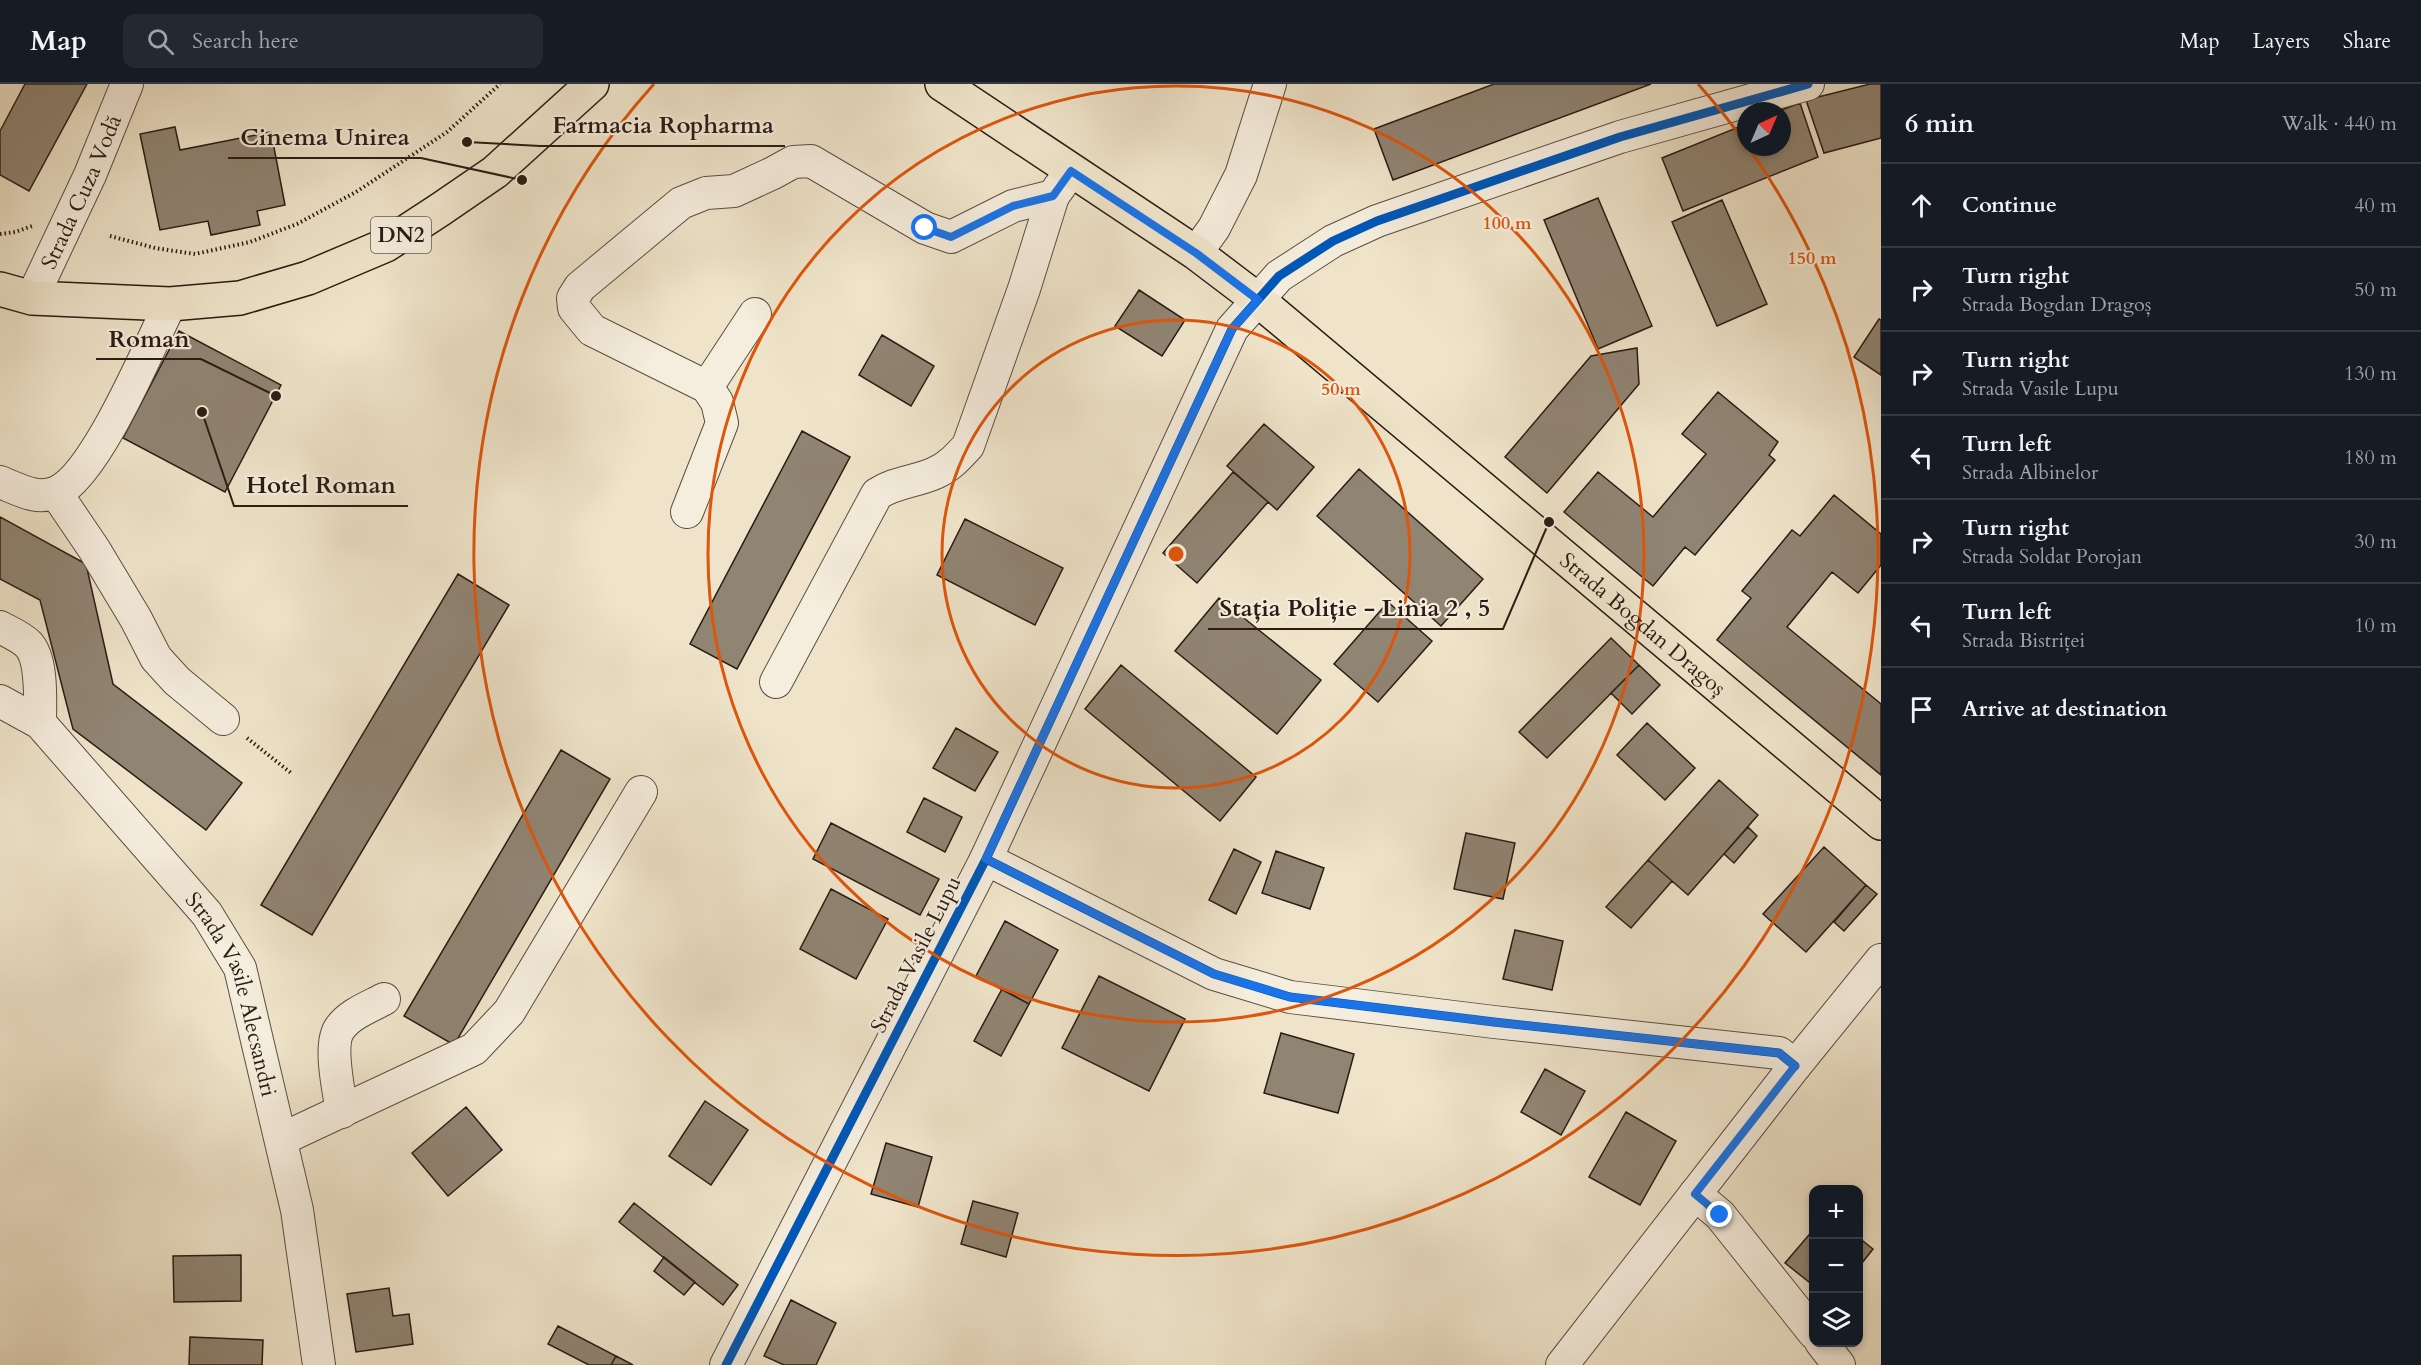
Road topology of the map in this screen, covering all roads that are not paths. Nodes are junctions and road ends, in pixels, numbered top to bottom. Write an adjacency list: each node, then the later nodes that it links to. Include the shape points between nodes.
1 (126, 84): 9 (street, Strada Cuza Vodă, via 90,175)
2 (592, 84): 11 (main road, DN2, via 495,172 386,245 308,278 240,298)
3 (942, 84): 6 (main road, Strada Bogdan Dragoș)
4 (1270, 84): 7 (street, via 1241,176)
5 (1808, 84): 10 (street, Strada Vasile Lupu, via 1620,136 1377,221 1333,241 1279,276)
6 (1062, 184): 7 (main road, Strada Bogdan Dragoș); 13 (street, via 951,237 925,228 811,161 793,162 734,191 706,193 681,203 580,287 573,298 574,308 592,330); 18 (street, via 968,446 951,464 935,473 890,486 877,494)
7 (1196, 253): 10 (main road, Strada Bogdan Dragoș)
8 (0, 289): 9 (main road, DN2)
9 (32, 298): 11 (main road, DN2)
10 (1258, 300): 23 (main road, Strada Bogdan Dragoș); 24 (street, Strada Vasile Lupu, via 1232,329)
11 (170, 304): 15 (street, via 111,425 77,478)
12 (755, 314): 13 (street)
13 (707, 387): 16 (street, via 717,402 722,423)
14 (0, 482): 15 (street, via 31,495)
15 (56, 493): 20 (street, via 94,549 156,658)
16 (687, 512)
17 (0, 627): 21 (street, via 29,645 35,657)
18 (776, 682)
19 (0, 701): 21 (street, Strada Vasile Alecsandri)
20 (223, 719)
21 (40, 723): 29 (street, Strada Vasile Alecsandri, via 207,914 240,968)
22 (641, 792): 28 (street, via 509,1012 474,1049)
23 (1881, 823)
24 (986, 859): 27 (street, via 1214,974 1290,997 1779,1053); 34 (street, Strada Vasile Lupu)
25 (1881, 960): 27 (street)
26 (384, 999): 28 (street, via 355,1014 339,1029 334,1058)
27 (1795, 1066): 30 (street)
28 (342, 1112): 29 (street)
29 (282, 1139): 33 (street, Strada Vasile Alecsandri, via 297,1210)
30 (1695, 1194): 31 (street, via 1720,1215); 35 (street)
31 (1809, 1328)
32 (1825, 1347): 36 (street)
33 (319, 1365)
34 (726, 1365)
35 (1562, 1365)
36 (1839, 1365)

